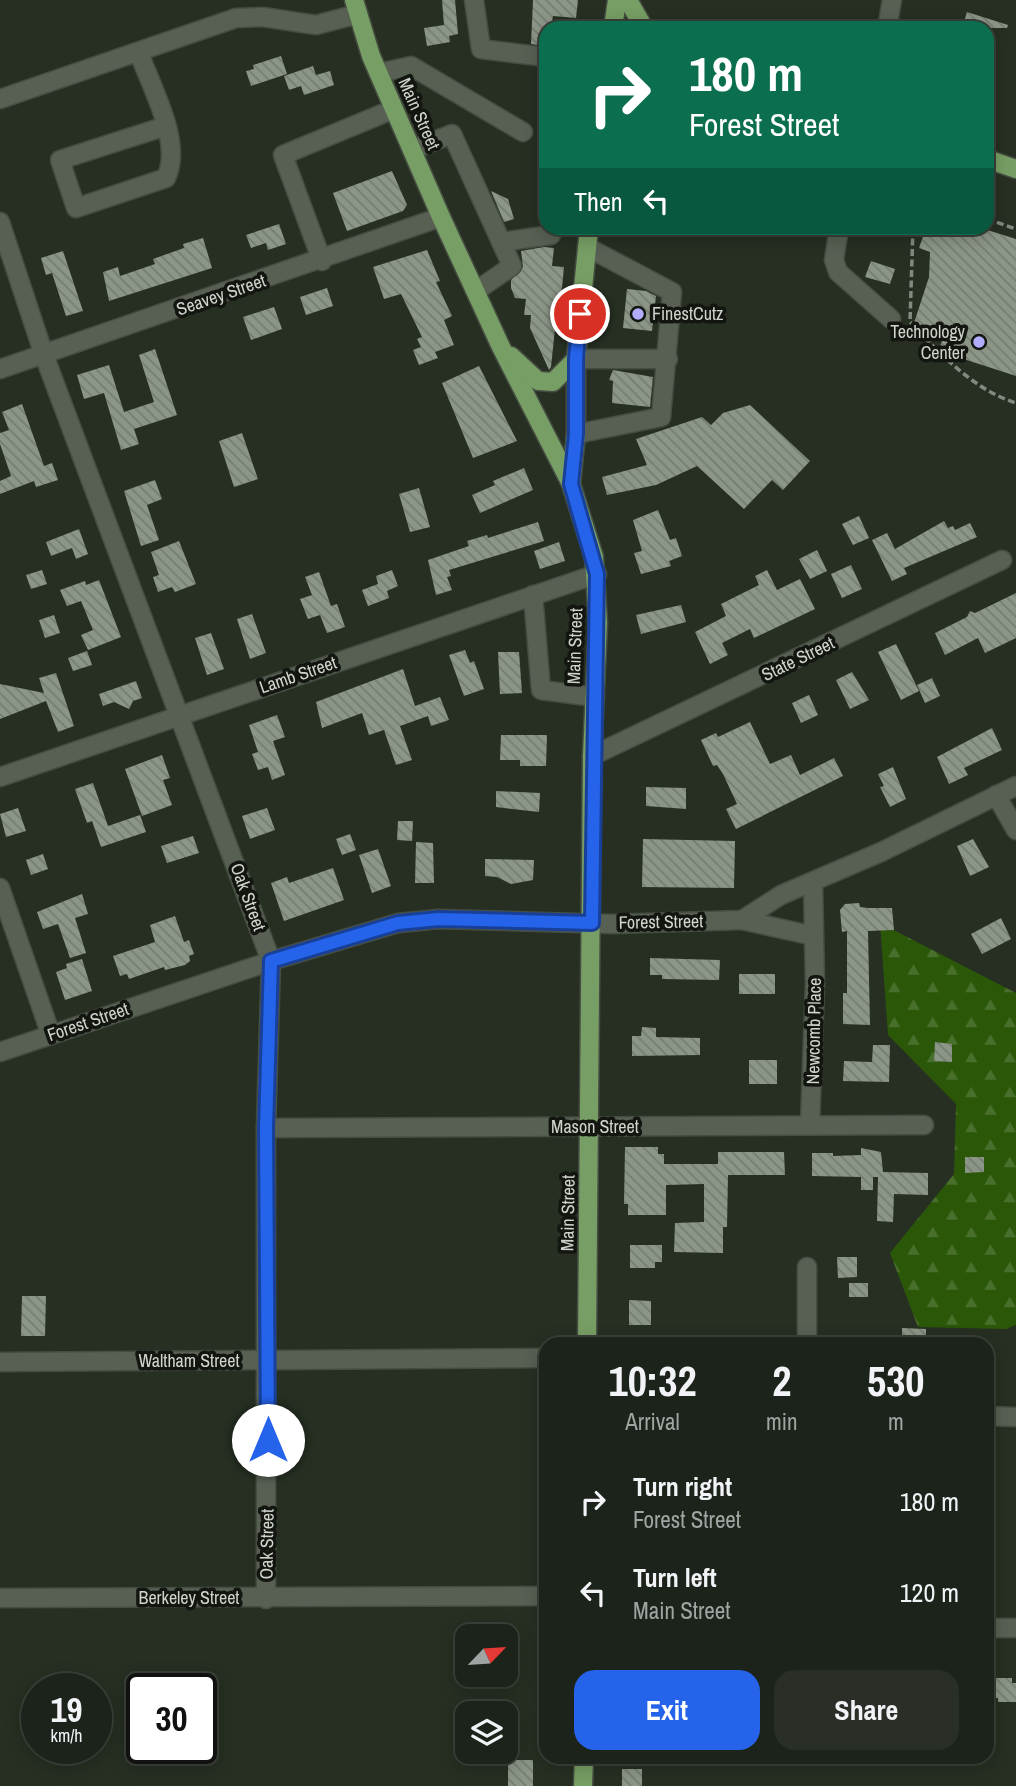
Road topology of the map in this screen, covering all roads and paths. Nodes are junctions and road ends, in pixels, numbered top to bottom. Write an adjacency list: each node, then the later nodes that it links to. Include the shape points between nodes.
1 (474, 0): 10 (street, via 481,49)
2 (617, 0): 6 (main road)
3 (628, 0): 7 (main road)
4 (892, 0): 8 (street)
5 (356, 7): 9 (street, via 316,25 263,17 236,19); 11 (main road, Main Street)
6 (614, 21)
7 (640, 21)
8 (888, 21)
9 (139, 53): 12 (street); 14 (street)
10 (539, 56)
11 (379, 74): 13 (main road, Main Street); 15 (street, via 411,66)
12 (0, 99)
13 (394, 109): 16 (main road, Main Street); 29 (street, via 283,155)
14 (166, 126): 14 (street, via 173,148 173,164 166,178 76,208 60,160)
15 (523, 132)
16 (412, 150): 19 (main road, Main Street); 27 (street, via 452,134)
17 (994, 161): 18 (main road)
18 (1016, 169)
19 (441, 217): 29 (street, Seavey Street); 30 (main road, Main Street)
20 (994, 221): 22 (path)
21 (0, 222): 33 (street, Oak Street)
22 (1016, 229)
23 (551, 235): 27 (street)
24 (588, 235): 28 (main road)
25 (838, 235): 31 (street, via 834,260 838,272)
26 (912, 235): 37 (path, via 910,321 944,359)
27 (501, 242): 30 (street, via 512,266)
28 (587, 247): 34 (main road); 35 (street, via 672,292)
29 (322, 261): 33 (street, Seavey Street)
30 (476, 291): 32 (main road, Main Street)
31 (891, 319)
32 (500, 346): 34 (main road, via 538,381 553,382); 39 (main road, Main Street)
33 (44, 355): 36 (street, Seavey Street); 44 (street, Oak Street)
34 (576, 359): 35 (street); 38 (main road)
35 (668, 359): 38 (street, via 661,417)
36 (0, 369)
37 (1016, 403)
38 (576, 434): 39 (main road)
39 (571, 484): 41 (main road, Main Street)
40 (1002, 560): 45 (street, State Street)
41 (597, 574): 42 (street, Lamb Street); 43 (main road, Main Street)
42 (533, 595): 43 (street, via 541,690); 44 (street, Lamb Street)
43 (595, 697): 45 (main road, Main Street)
44 (179, 716): 46 (street, Lamb Street); 55 (street, Oak Street)
45 (593, 756): 53 (main road, Main Street)
46 (0, 777)
47 (1016, 786): 48 (street)
48 (996, 795): 49 (street); 50 (street)
49 (1016, 830)
50 (813, 883): 52 (street, via 781,895); 54 (street, Newcomb Place)
51 (0, 888): 56 (street)
52 (742, 920): 53 (street, Forest Street); 54 (street)
53 (592, 923): 55 (street, Forest Street, via 439,919 398,923); 61 (main road, Main Street)
54 (814, 936): 58 (street, Newcomb Place)
55 (271, 961): 56 (street, Forest Street); 60 (street, Oak Street)
56 (51, 1034): 57 (street, Forest Street)
57 (0, 1052)
58 (810, 1125): 59 (street, Mason Street); 61 (street, Mason Street)
59 (924, 1125)
60 (266, 1128): 61 (street, Mason Street); 66 (street, Oak Street)
61 (590, 1128): 63 (main road, Main Street)
62 (807, 1267): 64 (street)
63 (587, 1337)
64 (807, 1337)
65 (539, 1358): 66 (street, Waltham Street)
66 (268, 1360): 67 (street, Waltham Street); 72 (street, Oak Street)
67 (0, 1362)
68 (994, 1416): 69 (street)
69 (1016, 1417)
70 (539, 1596): 72 (street, Berkeley Street, via 383,1594)
71 (0, 1598): 72 (street, Berkeley Street)
72 (266, 1599)
73 (994, 1628): 74 (street)
74 (1016, 1628)
75 (584, 1764): 76 (main road)
76 (583, 1786)

